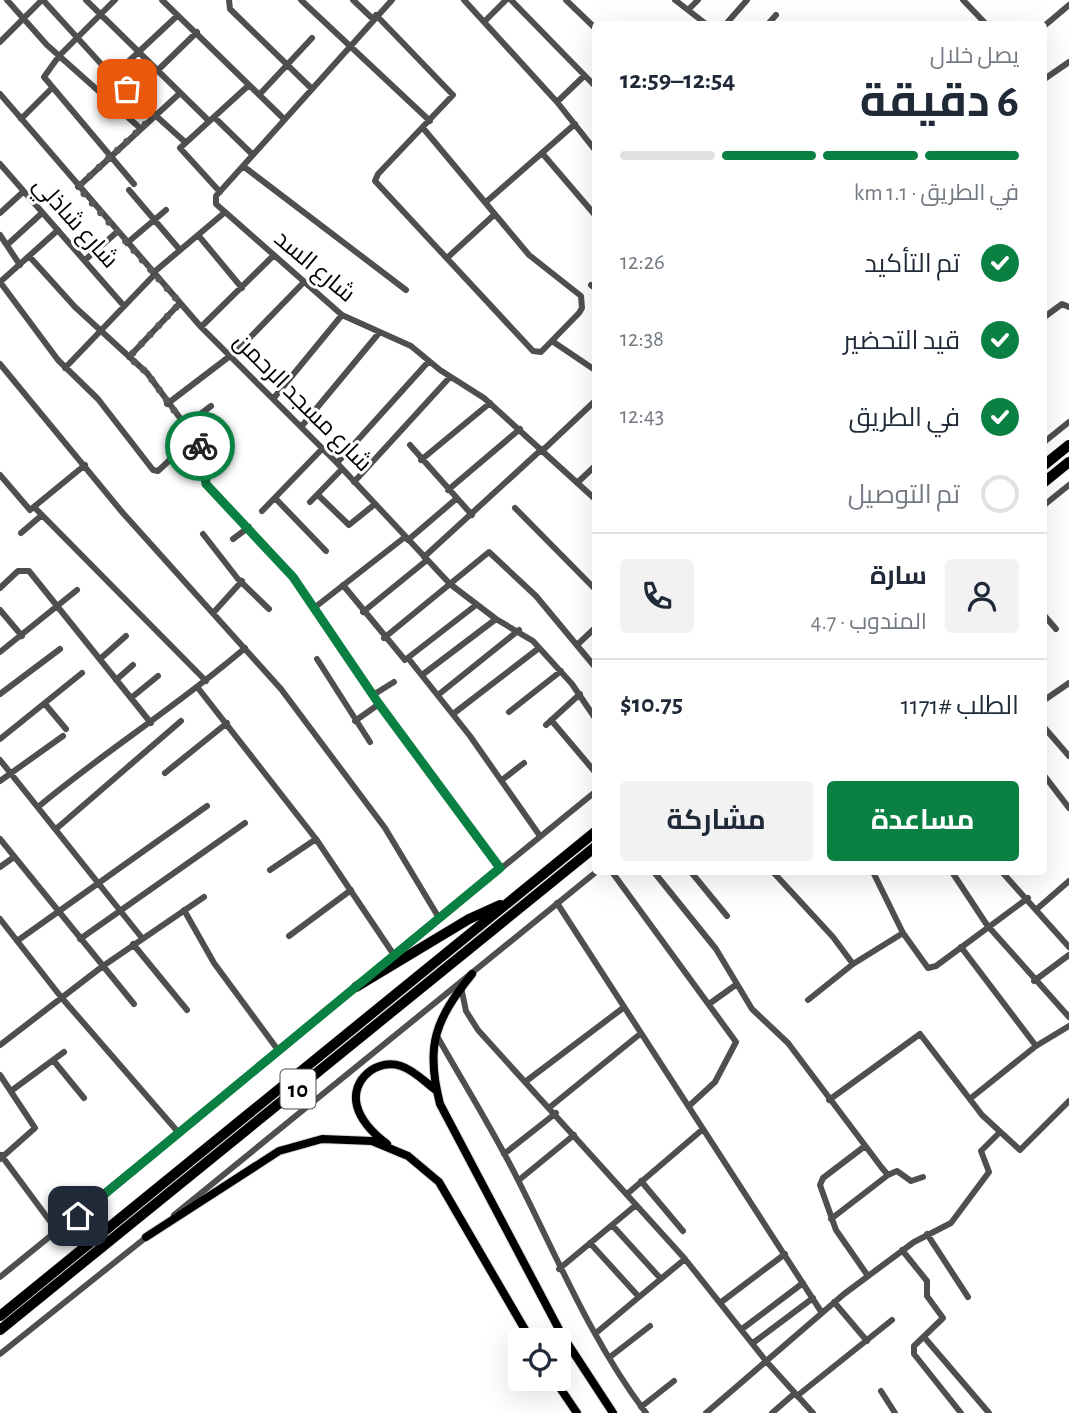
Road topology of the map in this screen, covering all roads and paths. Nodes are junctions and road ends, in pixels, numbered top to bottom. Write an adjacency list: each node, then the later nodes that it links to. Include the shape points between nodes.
1 (8, 0): 23 (street)
2 (43, 0): 23 (street); 32 (street)
3 (86, 0): 19 (street)
4 (115, 0): 19 (street)
5 (162, 0): 21 (street)
6 (229, 0): 39 (street, via 230,9)
7 (301, 0): 35 (street)
8 (353, 0): 22 (street)
9 (391, 0): 22 (street)
10 (464, 0): 24 (street)
11 (508, 0): 24 (street); 42 (street)
12 (566, 0): 29 (street)
13 (675, 0): 18 (street)
14 (698, 0): 18 (street)
15 (747, 0): 26 (street)
16 (963, 0): 28 (street)
17 (1069, 5): 30 (street)
18 (688, 10): 25 (street)
19 (100, 15): 32 (street); 36 (street)
20 (776, 15): 27 (street)
21 (177, 16): 31 (street); 36 (street)
22 (374, 17): 35 (street); 57 (street, via 452,93)
23 (24, 18): 34 (street); 37 (street)
24 (485, 21): 52 (street)
25 (702, 21)
26 (729, 21)
27 (771, 21)
28 (983, 21)
29 (592, 24)
30 (1047, 24)
31 (197, 32): 40 (street); 45 (street)
32 (78, 37): 37 (street); 41 (street)
33 (312, 37): 39 (street)
34 (0, 42)
35 (349, 45): 47 (street); 57 (street)
36 (139, 53): 40 (street); 41 (street)
37 (59, 56): 46 (street, via 44,74); 48 (street)
38 (1069, 62): 43 (street)
39 (286, 64): 47 (street); 51 (street)
40 (157, 71): 50 (street)
41 (113, 76): 48 (street); 53 (street)
42 (584, 76): 44 (street); 52 (street)
43 (1047, 78)
44 (592, 83)
45 (248, 85): 51 (street); 55 (street)
46 (52, 88): 54 (street); 65 (street)
47 (311, 88): 56 (street)
48 (98, 90): 59 (street)
49 (0, 94): 54 (street, شارع مسجد الرحمن)
50 (179, 94): 53 (street); 55 (street)
51 (258, 95): 56 (street)
52 (557, 102): 58 (street)
53 (154, 116): 59 (street); 61 (street)
54 (21, 119): 68 (street, شارع مسجد الرحمن)
55 (211, 119): 61 (street); 64 (street)
56 (284, 119): 64 (street)
57 (430, 121): 60 (street)
58 (575, 124): 62 (street); 63 (street)
59 (140, 128): 65 (street)
60 (423, 128): 71 (street); 88 (street, via 375,181)
61 (185, 142): 70 (street, via 180,151)
62 (592, 146)
63 (542, 153): 71 (street); 73 (street)
64 (253, 155): 67 (street)
65 (110, 156): 68 (street); 78 (street)
66 (0, 164): 69 (street, شارع شاذلي)
67 (243, 166): 70 (street); 95 (street)
68 (78, 187): 80 (street, شارع مسجد الرحمن)
69 (23, 192): 74 (street); 75 (street, شارع شاذلي)
70 (220, 192): 76 (street, via 215,201)
71 (486, 202): 77 (street)
72 (166, 210): 78 (street)
73 (592, 211)
74 (0, 213)
75 (42, 213): 79 (street, شارع شاذلي); 84 (street)
76 (224, 213): 82 (street); 87 (street, شارع السد)
77 (495, 214): 88 (street); 104 (street, via 529,255 581,296 579,313)
78 (155, 220): 83 (street); 85 (street)
79 (58, 230): 86 (street); 89 (street, شارع شاذلي)
80 (117, 232): 83 (street, شارع مسجد الرحمن); 89 (street)
81 (0, 235): 84 (street)
82 (198, 235): 85 (street); 94 (street)
83 (127, 243): 91 (street, شارع مسجد الرحمن)
84 (7, 245): 90 (street)
85 (180, 250): 91 (street)
86 (29, 256): 90 (street); 102 (street)
87 (273, 257): 93 (street, شارع السد); 94 (street)
88 (447, 258): 104 (street, via 533,351 541,352)
89 (85, 260): 97 (street, شارع شاذلي)
90 (20, 265): 92 (street)
91 (154, 273): 96 (street, شارع مسجد الرحمن); 97 (street)
92 (0, 282): 110 (street)
93 (304, 282): 100 (street, شارع السد); 106 (street)
94 (242, 288): 101 (street)
95 (406, 290)
96 (180, 303): 101 (street, شارع مسجد الرحمن); 105 (street)
97 (124, 306): 102 (street)
98 (1069, 307): 99 (street, via 1062,304)
99 (1047, 315)
100 (342, 316): 103 (street, شارع السد); 112 (street)
101 (201, 327): 106 (street, شارع مسجد الرحمن)
102 (100, 331): 105 (street); 110 (street)
103 (379, 333): 107 (street, شارع السد, via 411,346); 119 (street)
104 (552, 341): 109 (street)
105 (129, 357): 114 (street, via 147,373)
106 (230, 357): 112 (street, شارع مسجد الرحمن); 114 (street)
107 (429, 361): 111 (street, شارع السد); 131 (street)
108 (0, 364): 130 (street)
109 (592, 366)
110 (65, 368): 121 (street, via 98,400 154,471)
111 (450, 377): 113 (street, شارع السد); 135 (street)
112 (273, 399): 119 (street, شارع مسجد الرحمن)
113 (490, 403): 120 (street, شارع السد); 127 (street)
114 (167, 404): 118 (street)
115 (592, 404): 126 (street)
116 (211, 406): 118 (street)
117 (1069, 422): 122 (street)
118 (185, 426): 121 (street)
119 (301, 427): 125 (street, شارع مسجد الرحمن)
120 (520, 429): 126 (street, شارع السد); 138 (street)
121 (194, 438): 151 (street, via 214,465 206,484)
122 (1047, 440)
123 (410, 445): 127 (street)
124 (1069, 445): 129 (highway)
125 (322, 449): 131 (street, شارع مسجد الرحمن); 141 (street)
126 (542, 450): 136 (street, شارع السد); 149 (street)
127 (421, 460): 138 (street)
128 (1069, 461): 134 (highway)
129 (1047, 463)
130 (85, 465): 146 (street); 169 (street)
131 (340, 466): 135 (street, شارع مسجد الرحمن); 139 (street)
132 (592, 469): 136 (street)
133 (0, 475): 146 (street, via 26,508)
134 (1047, 480)
135 (355, 482): 145 (street, شارع مسجد الرحمن)
136 (576, 483): 140 (street, شارع السد)
137 (1069, 485): 144 (street)
138 (448, 490): 142 (street)
139 (318, 495): 143 (street); 145 (street, via 349,525)
140 (592, 496)
141 (275, 498): 148 (street); 156 (street)
142 (456, 499): 149 (street); 154 (street)
143 (310, 502)
144 (1047, 503)
145 (375, 504): 154 (street, شارع مسجد الرحمن)
146 (35, 508): 150 (street)
147 (515, 508): 162 (street)
148 (262, 510)
149 (472, 514): 157 (street)
150 (42, 515): 152 (street); 194 (street)
151 (248, 527): 155 (street); 166 (street, via 283,564)
152 (21, 533)
153 (203, 534): 158 (street)
154 (406, 539): 157 (street, شارع مسجد الرحمن); 161 (street)
155 (233, 540)
156 (326, 551)
157 (426, 559): 160 (street, شارع مسجد الرحمن); 170 (street)
158 (242, 581): 167 (street); 169 (street)
159 (2, 584): 165 (street, via 26,569)
160 (450, 584): 164 (street, شارع مسجد الرحمن); 178 (street); 179 (street, via 483,554 492,552)
161 (343, 585): 166 (street); 170 (street)
162 (592, 586)
163 (77, 590): 165 (street)
164 (475, 605): 171 (street, شارع مسجد الرحمن); 184 (street)
165 (58, 606): 176 (street); 185 (street)
166 (314, 608): 200 (street)
167 (269, 609)
168 (0, 610): 176 (street)
169 (214, 612): 180 (street)
170 (363, 612): 178 (street)
171 (496, 619): 174 (street, شارع مسجد الرحمن); 191 (street)
172 (1047, 619): 173 (street)
173 (1056, 629)
174 (519, 630): 181 (street, شارع مسجد الرحمن); 201 (street)
175 (592, 631): 179 (street)
176 (22, 636): 183 (street)
177 (126, 636): 185 (street)
178 (384, 638): 184 (street, via 402,659)
179 (577, 645): 187 (street)
180 (245, 648): 194 (street); 260 (street, via 385,828)
181 (539, 648): 189 (street, شارع مسجد الرحمن); 208 (street)
182 (60, 649): 198 (street)
183 (0, 652)
184 (408, 658): 191 (street)
185 (100, 659): 193 (street)
186 (317, 659): 210 (street)
187 (592, 663)
188 (133, 665): 193 (street)
189 (561, 671): 199 (street, شارع مسجد الرحمن); 206 (street)
190 (82, 673): 204 (street)
191 (422, 675): 201 (street)
192 (158, 676): 202 (street)
193 (116, 680): 202 (street)
194 (206, 681): 197 (street)
195 (394, 682): 200 (street)
196 (1069, 683): 203 (street)
197 (198, 688): 211 (street); 212 (street)
198 (0, 694)
199 (580, 694): 207 (street, شارع مسجد الرحمن); 219 (street, via 549,722)
200 (373, 695): 205 (street)
201 (438, 695): 208 (street)
202 (131, 698): 211 (street)
203 (1047, 698)
204 (45, 704): 214 (street); 221 (street, via 64,733)
205 (379, 704): 210 (street); 238 (street)
206 (509, 712)
207 (592, 713)
208 (453, 714): 223 (street)
209 (181, 721): 230 (street)
210 (355, 721): 215 (street)
211 (151, 723): 227 (street)
212 (227, 723): 220 (street); 234 (street)
213 (1047, 731): 216 (street)
214 (0, 738)
215 (370, 742)
216 (1069, 756)
217 (0, 760): 221 (street)
218 (524, 763): 223 (street)
219 (592, 769)
220 (165, 773)
221 (11, 774): 224 (street); 227 (street)
222 (1047, 779): 228 (street)
223 (502, 780): 232 (street)
224 (0, 781)
225 (592, 794): 232 (street)
226 (207, 806): 249 (street)
227 (38, 807): 230 (street)
228 (1069, 808)
229 (245, 823): 256 (street)
230 (56, 829): 249 (street)
231 (592, 834): 253 (highway, 10)
232 (540, 836): 238 (street)
233 (0, 839): 236 (street)
234 (316, 839): 239 (street); 250 (street)
235 (592, 850): 345 (highway, 10)
236 (14, 857): 237 (street); 258 (street)
237 (0, 867)
238 (500, 868): 260 (street)
239 (270, 870)
240 (592, 875): 254 (street)
241 (614, 875): 283 (street)
242 (656, 875): 277 (street, via 716,948)
243 (693, 875): 259 (street)
244 (776, 875): 273 (street)
245 (874, 875): 263 (street)
246 (954, 875): 262 (street)
247 (1005, 875): 252 (street)
248 (1069, 881): 255 (street)
249 (99, 883): 256 (street); 258 (street)
250 (351, 890): 264 (street); 271 (street)
251 (204, 897): 257 (street)
252 (1028, 898): 255 (street); 262 (street)
253 (510, 901): 278 (highway, via 469,919); 340 (highway, 10)
254 (557, 903): 275 (street); 284 (street)
255 (1038, 908): 270 (street)
256 (120, 910): 265 (street); 266 (street)
257 (184, 910): 265 (street); 292 (street, via 214,963)
258 (58, 912): 266 (street); 267 (street)
259 (727, 916)
260 (439, 918): 271 (street)
261 (0, 919): 267 (street)
262 (987, 925): 269 (street); 276 (street)
263 (903, 933): 269 (street, via 928,968); 273 (street)
264 (289, 936)
265 (142, 938): 268 (street)
266 (80, 939): 274 (street)
267 (17, 941): 280 (street)
268 (133, 944): 274 (street); 285 (street)
269 (961, 947): 291 (street)
270 (1069, 947)
271 (394, 955): 278 (street)
272 (1069, 955): 276 (street)
273 (853, 964): 281 (street)
274 (103, 966): 280 (street); 282 (street)
275 (472, 974): 279 (main road); 324 (street)
276 (1034, 981): 286 (street)
277 (737, 984): 283 (street); 301 (street, via 752,1009 780,1033)
278 (356, 987): 292 (street)
279 (461, 987): 288 (main road); 296 (street, via 474,1026)
280 (61, 997): 290 (street); 306 (street)
281 (807, 1000)
282 (135, 1004)
283 (709, 1004): 303 (street, via 736,1045 715,1082)
284 (623, 1008): 289 (street); 296 (street)
285 (187, 1010)
286 (1069, 1017)
287 (1069, 1026): 291 (street)
288 (435, 1032): 298 (main road, via 432,1064); 311 (street)
289 (640, 1034): 303 (street); 304 (street)
290 (0, 1045)
291 (1036, 1046): 300 (street)
292 (278, 1050): 306 (street)
293 (64, 1052): 294 (street)
294 (53, 1060): 297 (street); 299 (street)
295 (0, 1075): 297 (street)
296 (525, 1082): 304 (street)
297 (11, 1091): 312 (street, via 35,1130)
298 (437, 1091): 310 (main road, via 396,1065 381,1066 364,1077 357,1091 357,1107 373,1132); 359 (main road, via 450,1128 562,1335)
299 (84, 1098)
300 (971, 1098): 301 (street, via 920,1034); 307 (street)
301 (830, 1100): 309 (street)
302 (1069, 1101): 307 (street, via 1021,1150)
303 (689, 1106): 305 (street)
304 (553, 1110): 308 (street); 311 (street)
305 (703, 1129): 316 (street); 327 (street)
306 (177, 1132): 322 (street)
307 (999, 1133): 323 (street, via 981,1151 989,1172 954,1220)
308 (574, 1135): 315 (street); 317 (street)
309 (864, 1146): 313 (street); 319 (street, via 821,1180)
310 (395, 1150): 324 (main road, via 346,1138 289,1147); 343 (main road, via 439,1182)
311 (504, 1154): 315 (street)
312 (1, 1157): 322 (street)
313 (888, 1175): 314 (street, via 895,1170 911,1181); 319 (street)
314 (922, 1177)
315 (519, 1180): 329 (street)
316 (641, 1181): 317 (street); 321 (street)
317 (627, 1194): 318 (street)
318 (636, 1205): 320 (street); 328 (street)
319 (831, 1219): 330 (street)
320 (612, 1225): 325 (street); 332 (street)
321 (683, 1231)
322 (58, 1232): 331 (street)
323 (927, 1234): 326 (street); 335 (street)
324 (146, 1237): 350 (street)
325 (590, 1243): 329 (street); 334 (street)
326 (902, 1250): 330 (street); 347 (street, via 927,1281 927,1296 943,1317)
327 (785, 1254): 333 (street); 338 (street)
328 (685, 1259): 332 (street); 338 (street)
329 (559, 1269): 346 (street)
330 (868, 1276): 337 (street)
331 (0, 1277)
332 (661, 1279): 334 (street)
333 (803, 1283): 336 (street); 344 (street)
334 (639, 1297): 346 (street)
335 (968, 1297)
336 (813, 1298): 339 (street); 349 (street)
337 (834, 1302): 339 (street); 348 (street)
338 (720, 1303): 344 (street)
339 (822, 1313): 352 (street)
340 (0, 1316)
341 (892, 1320): 348 (street)
342 (650, 1326): 351 (street)
343 (524, 1328)
344 (742, 1329): 349 (street)
345 (0, 1330)
346 (596, 1333): 351 (street)
347 (924, 1337): 364 (street, via 914,1346 914,1354); 365 (street)
348 (867, 1341): 356 (street)
349 (753, 1343): 352 (street)
350 (0, 1354)
351 (610, 1357): 357 (street)
352 (766, 1361): 356 (street); 360 (street)
353 (674, 1381): 357 (street)
354 (562, 1391): 358 (main road)
355 (881, 1391): 363 (street)
356 (796, 1394): 361 (street); 362 (street)
357 (644, 1410)
358 (577, 1413)
359 (613, 1413)
360 (706, 1413)
361 (772, 1413)
362 (813, 1413)
363 (895, 1413)
364 (961, 1413)
365 (989, 1413)

